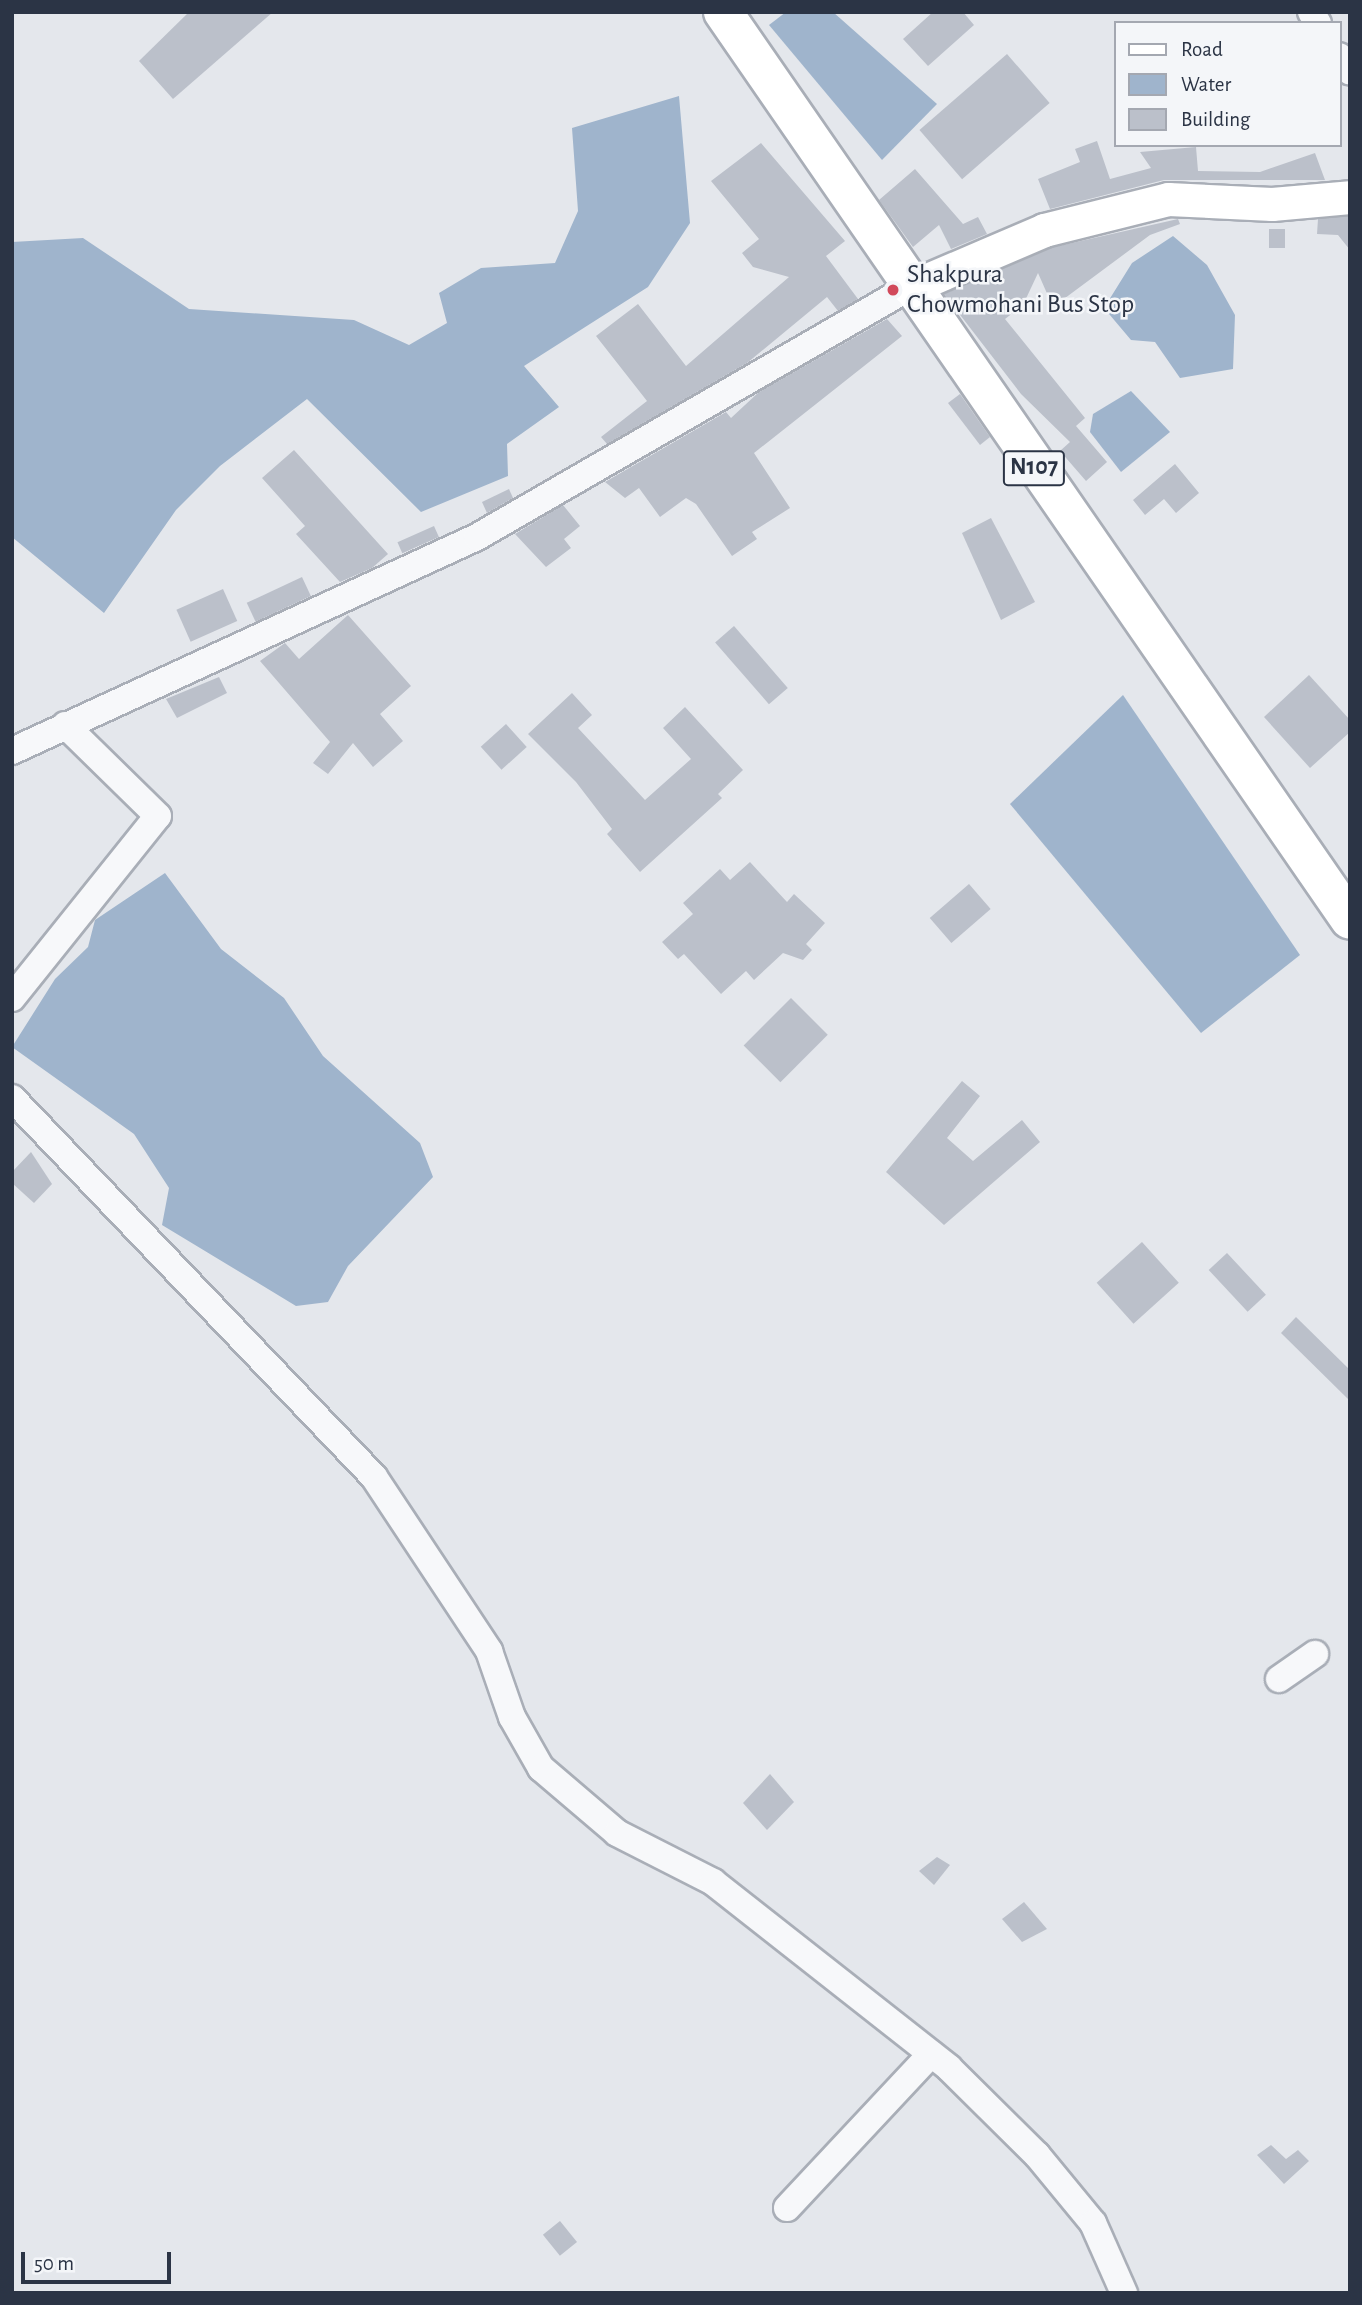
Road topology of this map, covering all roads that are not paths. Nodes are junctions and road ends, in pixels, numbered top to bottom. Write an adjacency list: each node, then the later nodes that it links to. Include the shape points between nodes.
1 (723, 12): 3 (highway, N107, via 855,197)
2 (1350, 197): 3 (main road, via 1272,204 1168,198 1044,230)
3 (909, 288): 4 (street, via 477,537); 6 (highway, N107)
4 (65, 725): 5 (street); 7 (street, via 158,816)
5 (12, 751)
6 (1350, 920)
7 (12, 998)
8 (12, 1098): 11 (street, via 374,1477 489,1651 512,1717 541,1769 617,1833 713,1882)
9 (1315, 1654): 10 (street)
10 (1279, 1679)
11 (931, 2054): 12 (street); 13 (street, via 1037,2155 1093,2223)
12 (787, 2208)
13 (1124, 2293)

